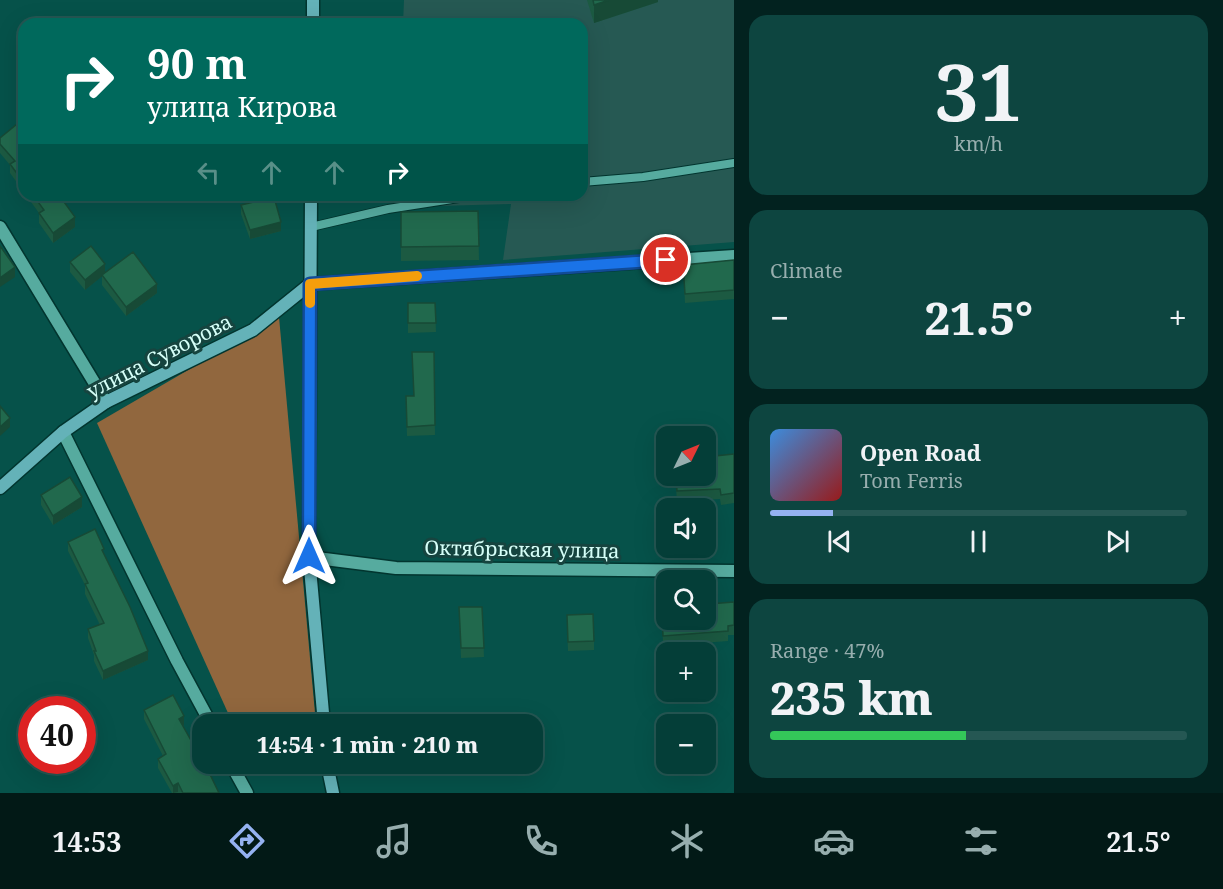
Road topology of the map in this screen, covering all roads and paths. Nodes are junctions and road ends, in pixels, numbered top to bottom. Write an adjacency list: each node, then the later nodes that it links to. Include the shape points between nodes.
1 (313, 0): 2 (street)
2 (313, 18)
3 (734, 163): 4 (lane)
4 (588, 182)
5 (311, 201): 8 (street)
6 (439, 201): 8 (lane)
7 (0, 227): 11 (street)
8 (311, 227): 10 (street)
9 (734, 256): 10 (street)
10 (310, 284): 11 (street, улица Суворова, via 253,330); 14 (street)
11 (106, 402): 12 (street, улица Суворова)
12 (63, 432): 13 (street, улица Суворова); 16 (street)
13 (0, 488)
14 (309, 556): 15 (street, Октябрьская улица, via 396,567); 17 (street)
15 (734, 571)
16 (206, 714)
17 (323, 714)
18 (237, 774): 20 (street)
19 (329, 774): 21 (street)
20 (247, 793)
21 (333, 793)

